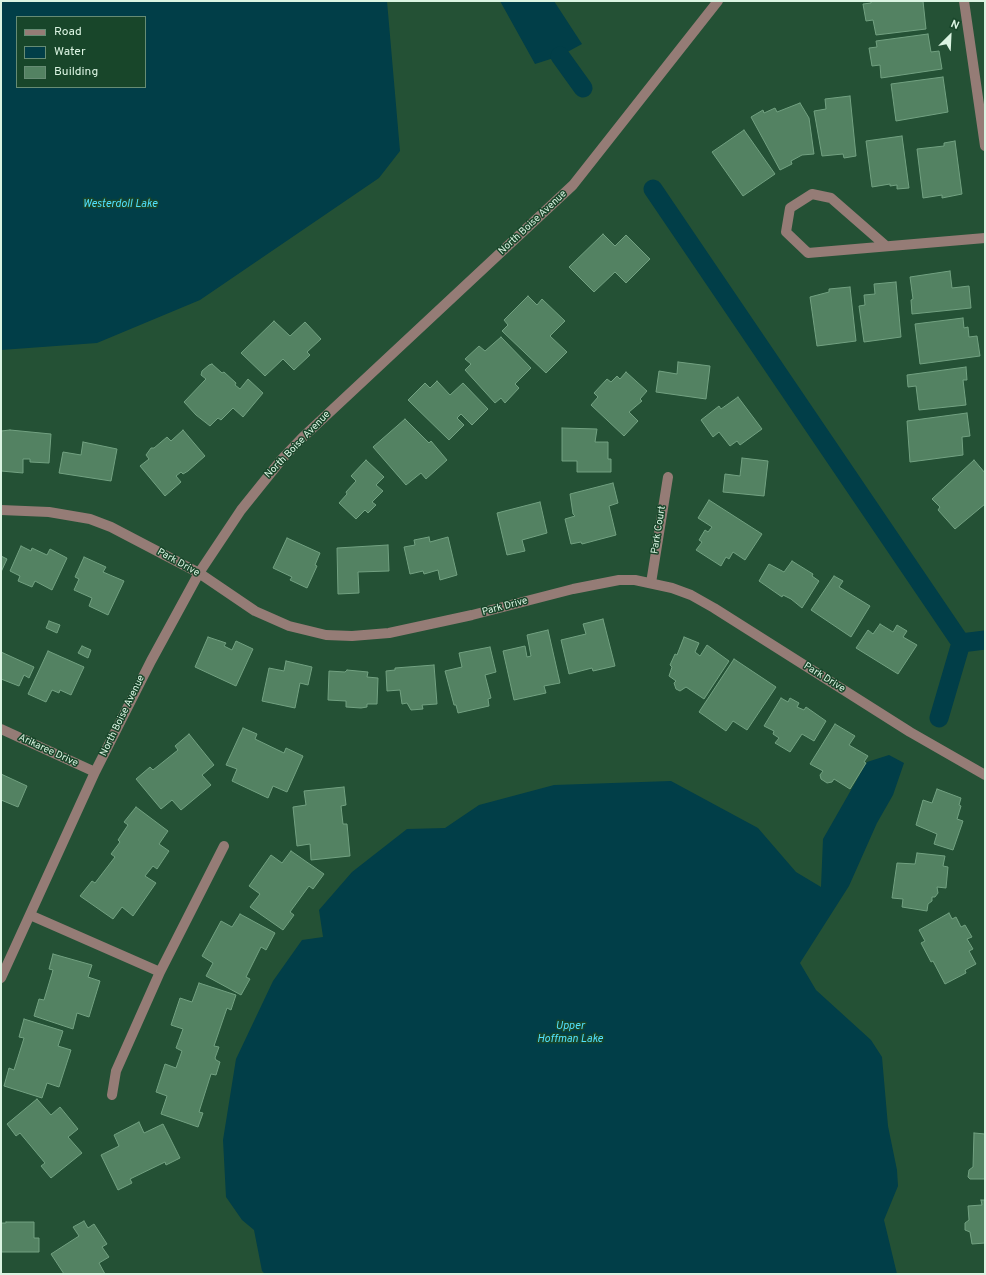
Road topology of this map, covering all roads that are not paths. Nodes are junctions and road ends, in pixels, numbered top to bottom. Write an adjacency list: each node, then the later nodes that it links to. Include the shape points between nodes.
1 (718, 1): 8 (street, North Boise Avenue, via 573,185 292,449 241,510)
2 (964, 1): 3 (street)
3 (985, 146)
4 (985, 238): 5 (street)
5 (886, 246): 5 (street, via 808,253 786,232 790,208 812,194 831,198)
6 (668, 477): 9 (street, Park Court)
7 (1, 510): 8 (street, Park Drive, via 49,512 90,519 111,527)
8 (198, 573): 9 (street, Park Drive, via 243,604 275,621 326,635 352,636 389,633 619,580); 11 (street, North Boise Avenue)
9 (651, 584): 12 (street, Park Drive, via 672,588 714,608 910,732)
10 (1, 729): 11 (street, Arikaree Drive)
11 (95, 772): 14 (street, North Boise Avenue)
12 (985, 775)
13 (224, 846): 15 (street)
14 (30, 916): 15 (street); 16 (street, North Boise Avenue)
15 (160, 972): 17 (street, via 116,1071)
16 (1, 978)
17 (112, 1095)

